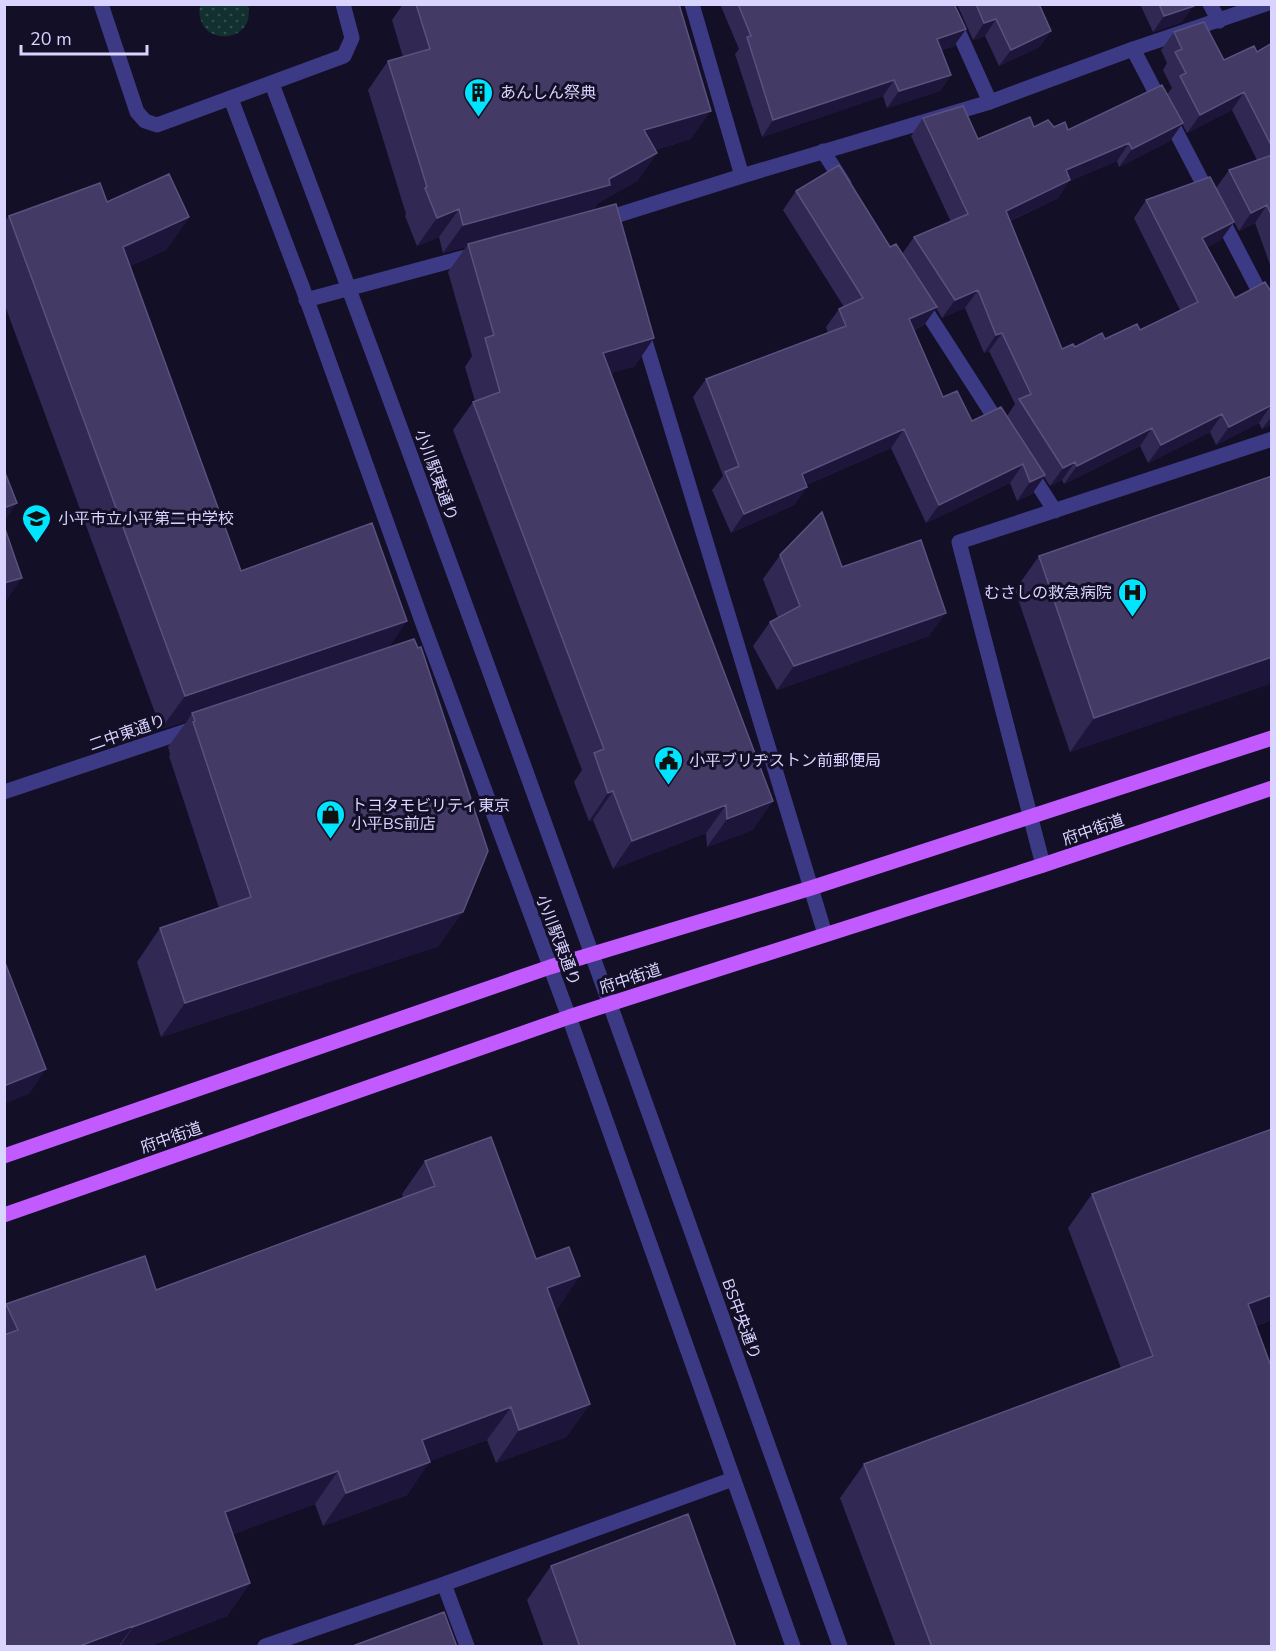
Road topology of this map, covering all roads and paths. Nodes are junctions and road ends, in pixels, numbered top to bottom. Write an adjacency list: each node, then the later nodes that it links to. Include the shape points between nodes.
1 (101, 4): 10 (street, via 138,112 145,121 157,125)
2 (343, 4): 9 (street, via 352,38 344,56)
3 (692, 4): 13 (street)
4 (946, 4): 11 (street)
5 (1210, 4): 7 (street)
6 (1266, 4): 7 (street)
7 (1219, 21): 8 (street)
8 (1133, 49): 11 (street); 21 (street)
9 (272, 84): 10 (street); 17 (street, 小川駅東通り)
10 (231, 99): 19 (street, 小川駅東通り)
11 (990, 102): 12 (street)
12 (823, 151): 13 (street); 14 (street)
13 (742, 176): 15 (street, via 610,225)
14 (855, 201)
15 (585, 225)
16 (495, 249): 17 (street)
17 (349, 288): 19 (street); 34 (street, 小川駅東通り)
18 (913, 291): 23 (street)
19 (306, 300): 35 (street, 小川駅東通り, via 427,650)
20 (636, 310): 32 (street)
21 (1272, 316)
22 (1272, 439): 25 (street)
23 (1010, 441)
24 (1023, 461): 25 (street)
25 (1055, 511): 30 (street, via 959,542)
26 (209, 723): 29 (street, 二中東通り)
27 (1272, 738): 30 (main road, 府中街道)
28 (1272, 788): 31 (main road, 府中街道)
29 (4, 792)
30 (1029, 816): 31 (street); 32 (main road, 府中街道)
31 (1043, 865): 33 (main road, 府中街道)
32 (811, 888): 33 (street); 34 (main road, 府中街道)
33 (825, 934): 36 (main road, 府中街道)
34 (594, 955): 35 (main road, 府中街道); 36 (street, 小川駅東通り)
35 (550, 967): 37 (street, 小川駅東通り); 38 (main road, 府中街道)
36 (609, 1004): 37 (main road, 府中街道); 45 (street, BS中央通り)
37 (569, 1017): 39 (main road, 府中街道); 40 (street)
38 (4, 1156)
39 (4, 1215)
40 (733, 1479): 41 (street); 44 (street)
41 (444, 1584): 42 (street); 43 (street)
42 (265, 1647)
43 (467, 1647)
44 (793, 1647)
45 (840, 1647)

